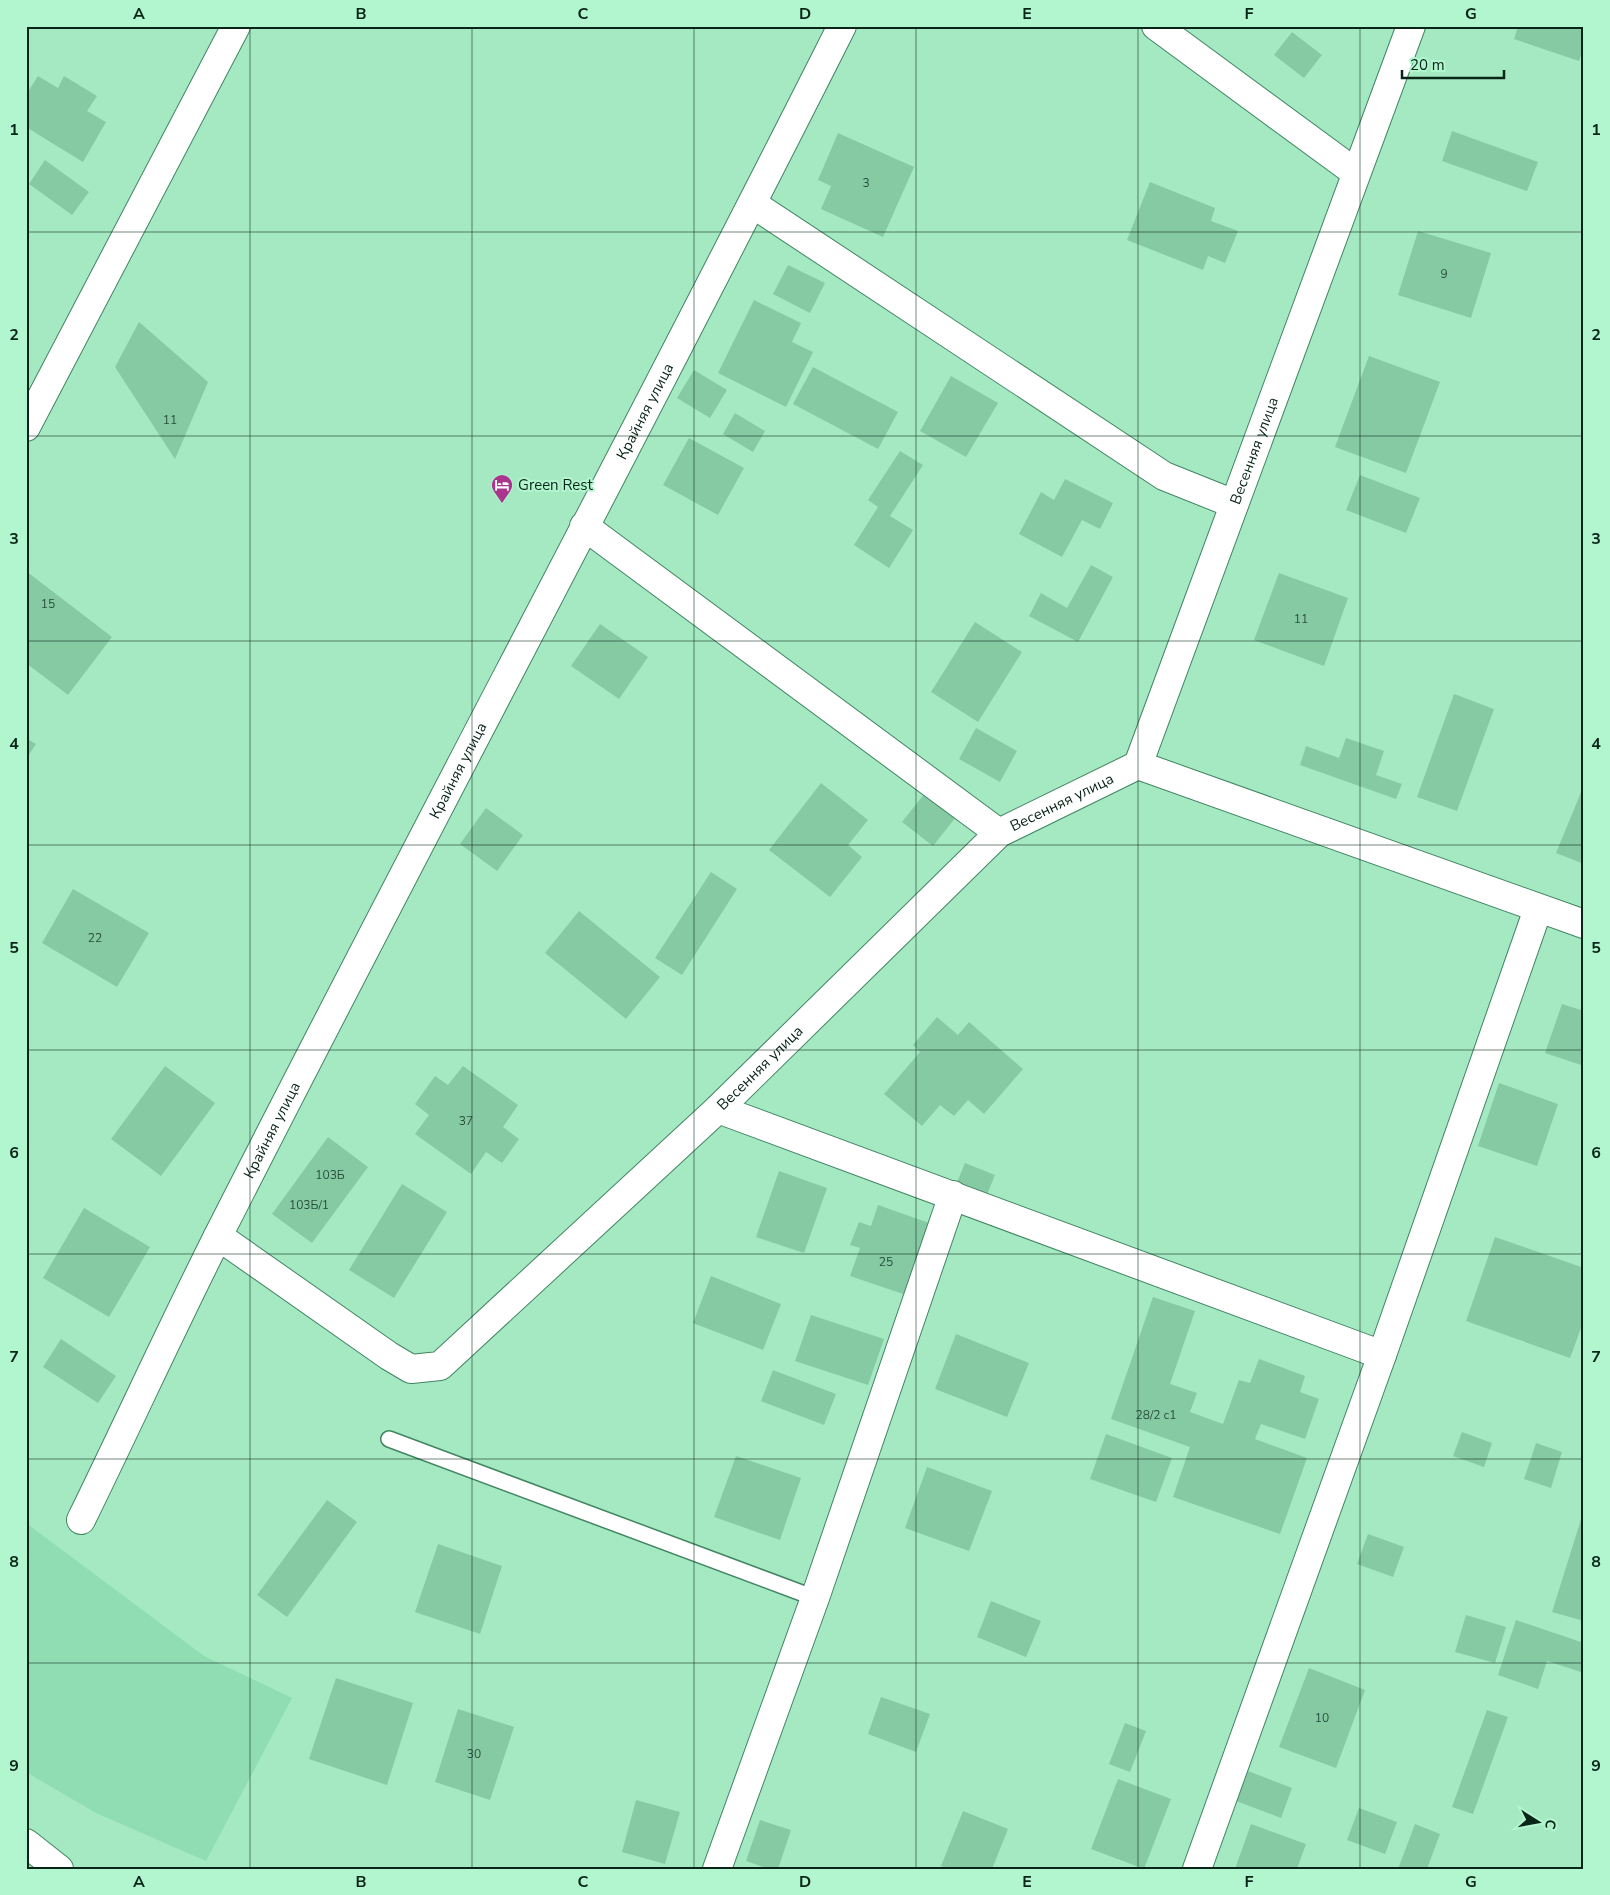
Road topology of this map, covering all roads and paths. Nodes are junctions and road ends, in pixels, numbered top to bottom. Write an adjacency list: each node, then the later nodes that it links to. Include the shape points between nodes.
1 (236, 26): 7 (street)
2 (842, 26): 6 (street, Крайняя улица)
3 (1156, 26): 5 (street)
4 (1411, 26): 5 (street, Весенняя улица)
5 (1356, 173): 8 (street, Весенняя улица)
6 (753, 204): 8 (street, via 1164,476); 9 (street, Крайняя улица)
7 (26, 427)
8 (1234, 504): 10 (street, Весенняя улица)
9 (584, 526): 11 (street); 16 (street, Крайняя улица)
10 (1138, 765): 11 (street, Весенняя улица); 12 (street)
11 (999, 833): 14 (street, Весенняя улица)
12 (1538, 908): 13 (street); 17 (street)
13 (1584, 924)
14 (718, 1109): 15 (street); 16 (street, Весенняя улица, via 440,1366 411,1369)
15 (953, 1195): 17 (street); 20 (street)
16 (218, 1236): 19 (street, Крайняя улица)
17 (1382, 1355): 24 (street)
18 (388, 1439): 20 (lane)
19 (81, 1520)
20 (815, 1598): 23 (street)
21 (26, 1843): 22 (street)
22 (59, 1869)
23 (717, 1869)
24 (1196, 1869)

